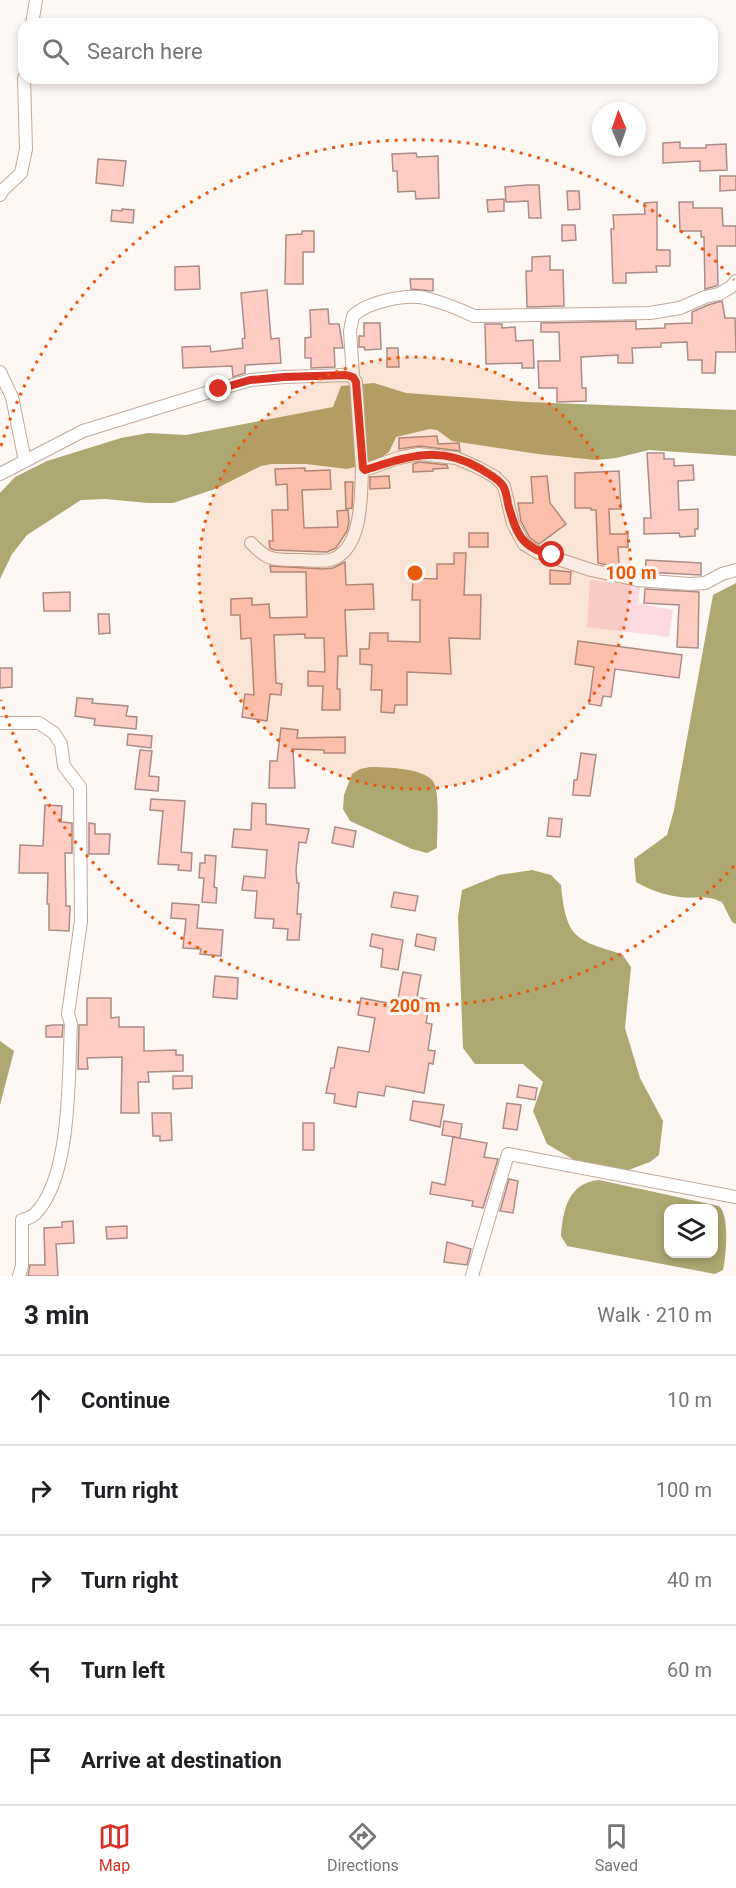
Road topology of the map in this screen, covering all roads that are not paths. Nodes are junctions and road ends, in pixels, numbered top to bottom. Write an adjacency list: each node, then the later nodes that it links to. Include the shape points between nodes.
1 (36, 0): 2 (street)
2 (33, 18)
3 (24, 84): 4 (street, via 26,149 21,173)
4 (0, 195)
5 (736, 281): 7 (street, via 719,294 680,308 650,313 474,316 422,298 387,300 352,316)
6 (0, 372): 8 (street, via 12,397)
7 (355, 380): 8 (street, via 346,375 312,375 250,380 83,431); 9 (street)
8 (25, 460): 10 (street)
9 (363, 467): 11 (street, via 355,533 345,552 327,560 268,559); 12 (street, via 365,470 419,454 456,458 477,467 504,486 513,524 524,544 591,570 637,580 690,584 705,583)
10 (0, 474)
11 (251, 543)
12 (736, 570)
13 (2, 723): 15 (street, via 39,723 54,733 61,744 64,766 80,787 81,921 68,1014 71,1024 63,1148 54,1184 34,1215 22,1220)
14 (736, 1197): 16 (street, via 508,1154)
15 (19, 1276)
16 (472, 1276)

